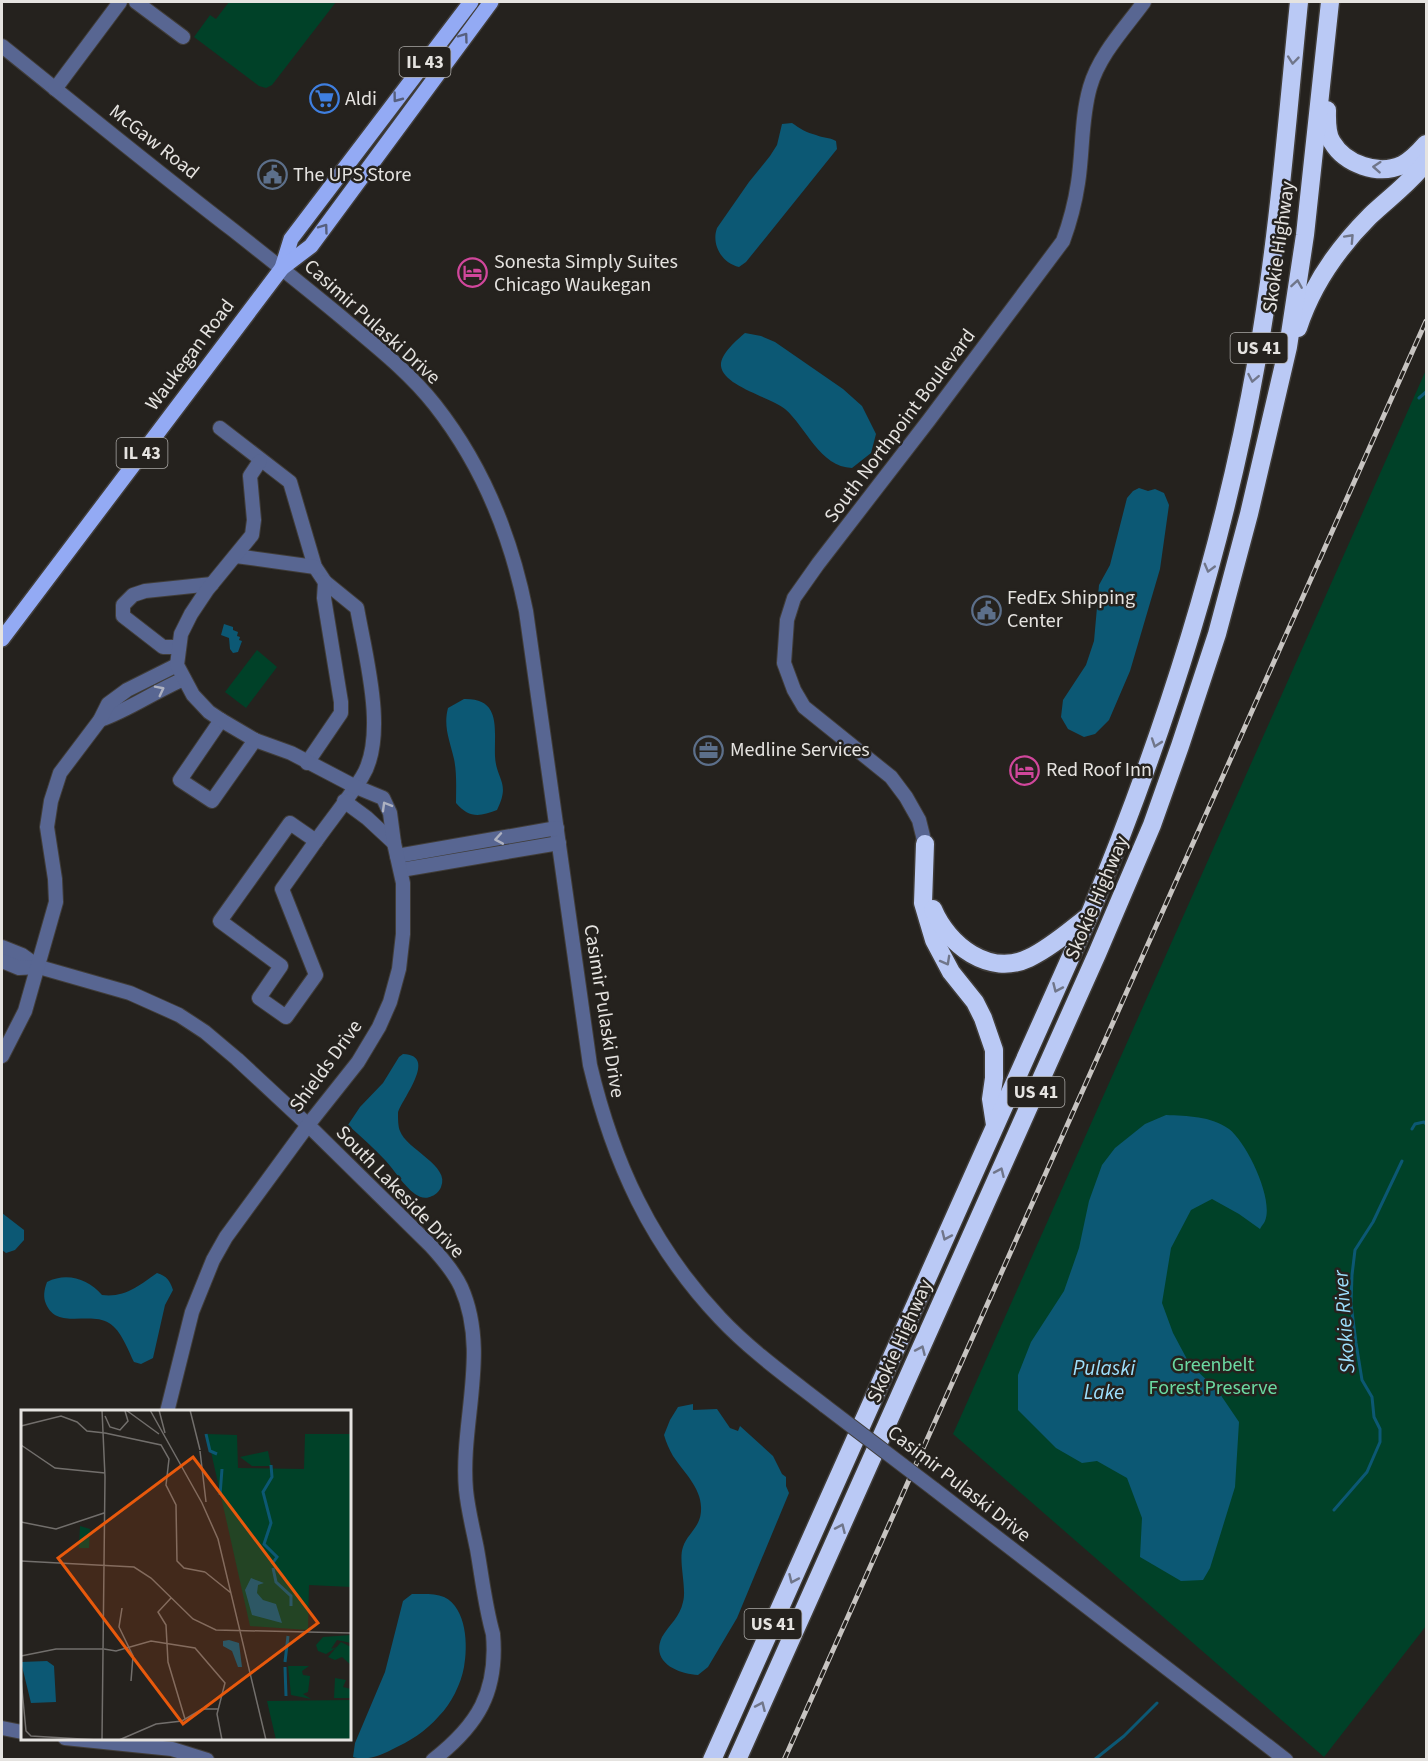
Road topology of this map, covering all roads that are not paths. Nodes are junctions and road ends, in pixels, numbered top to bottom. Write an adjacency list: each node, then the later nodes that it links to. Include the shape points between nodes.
1 (120, 2): 10 (street)
2 (136, 2): 8 (street)
3 (471, 2): 13 (main road, Waukegan Road / IL 43, one-way to 13, via 291,239)
4 (491, 2): 13 (main road, Waukegan Road / IL 43, one-way to 4, via 311,246)
5 (1144, 2): 36 (street, South Northpoint Boulevard, via 1105,56 1090,85 1078,182 1063,241 818,564 794,598 787,620 784,663 804,707 891,777 919,820)
6 (1299, 2): 39 (highway, Skokie Highway / US 41, one-way to 39, via 1278,207 1257,357 1235,470 1175,687)
7 (1330, 5): 11 (highway, one-way to 7, via 1400,166 1380,169 1361,166 1344,157 1331,141 1327,124); 14 (highway, Skokie Highway / US 41, one-way to 7, via 1288,347 1305,235)
8 (183, 37)
9 (2, 46): 10 (street, McGaw Road)
10 (55, 89): 13 (street, McGaw Road)
11 (1426, 144)
12 (1426, 162): 14 (highway, one-way to 12, via 1302,314 1328,265 1370,216)
13 (282, 268): 21 (main road, Waukegan Road / IL 43); 33 (street, Casimir Pulaski Drive, via 400,368 434,405 486,484 520,581)
14 (1273, 404): 53 (highway, Skokie Highway / US 41, one-way to 14, via 1148,836 1217,634)
15 (220, 429): 16 (street)
16 (260, 461): 17 (street, via 250,476 252,535); 18 (street, via 290,482)
17 (236, 556): 18 (street); 20 (street)
18 (315, 567): 19 (street)
19 (325, 582): 30 (street, via 341,713); 31 (street, via 357,609 374,704 370,756 363,776)
20 (212, 584): 22 (street, via 191,614); 22 (street, via 145,591 123,605 123,616 164,647)
21 (2, 639)
22 (179, 647): 23 (street)
23 (177, 665): 24 (street); 25 (street)
24 (184, 679): 26 (street, one-way to 24); 28 (street, via 192,695)
25 (120, 695): 26 (street); 27 (street, via 108,704)
26 (127, 708): 27 (street)
27 (100, 720): 42 (street, via 60,773 51,801 47,827 56,902)
28 (220, 720): 29 (street); 29 (street, via 180,780 212,801)
29 (255, 740): 30 (street)
30 (307, 763): 31 (street)
31 (354, 786): 32 (street); 37 (street, Shields Drive, one-way to 31, via 390,813 382,798)
32 (344, 801): 34 (street); 37 (street, via 368,818)
33 (557, 828): 35 (street, Casimir Pulaski Drive); 37 (street, one-way to 37)
34 (316, 842): 34 (street, via 282,889 316,975 286,1017 259,998 281,966 220,921 290,823)
35 (559, 843): 38 (street); 54 (street, Casimir Pulaski Drive, bridge, via 590,1065 608,1133 622,1170 671,1258 720,1319 754,1350)
36 (925, 844): 39 (highway, via 933,909 941,926 955,943 987,962 1027,960); 45 (highway, one-way to 45, via 923,903 934,940 951,972 975,1002 994,1050 991,1099)
37 (395, 850): 38 (street, Shields Drive)
38 (401, 870): 44 (street, Shields Drive, via 403,934 390,1002 358,1062)
39 (1089, 916): 45 (highway, Skokie Highway / US 41, one-way to 45)
40 (2, 947): 42 (street, South Lakeside Drive)
41 (2, 961): 42 (street, South Lakeside Drive, via 19,968)
42 (39, 967): 43 (street, via 25,1011); 44 (street, South Lakeside Drive, via 130,993 179,1015 237,1059)
43 (2, 1056)
44 (308, 1125): 46 (street, Shields Drive, via 213,1260 192,1312); 51 (street, South Lakeside Drive, via 447,1264 460,1284 474,1335 466,1491 495,1654 479,1712 456,1742)
45 (996, 1125): 52 (highway, Skokie Highway / US 41, one-way to 52)
46 (168, 1410)
47 (2, 1728): 48 (street)
48 (21, 1732)
49 (84, 1740): 50 (street, via 172,1749)
50 (207, 1760)
51 (433, 1760)
52 (712, 1760)
53 (737, 1760)
54 (1286, 1760)

